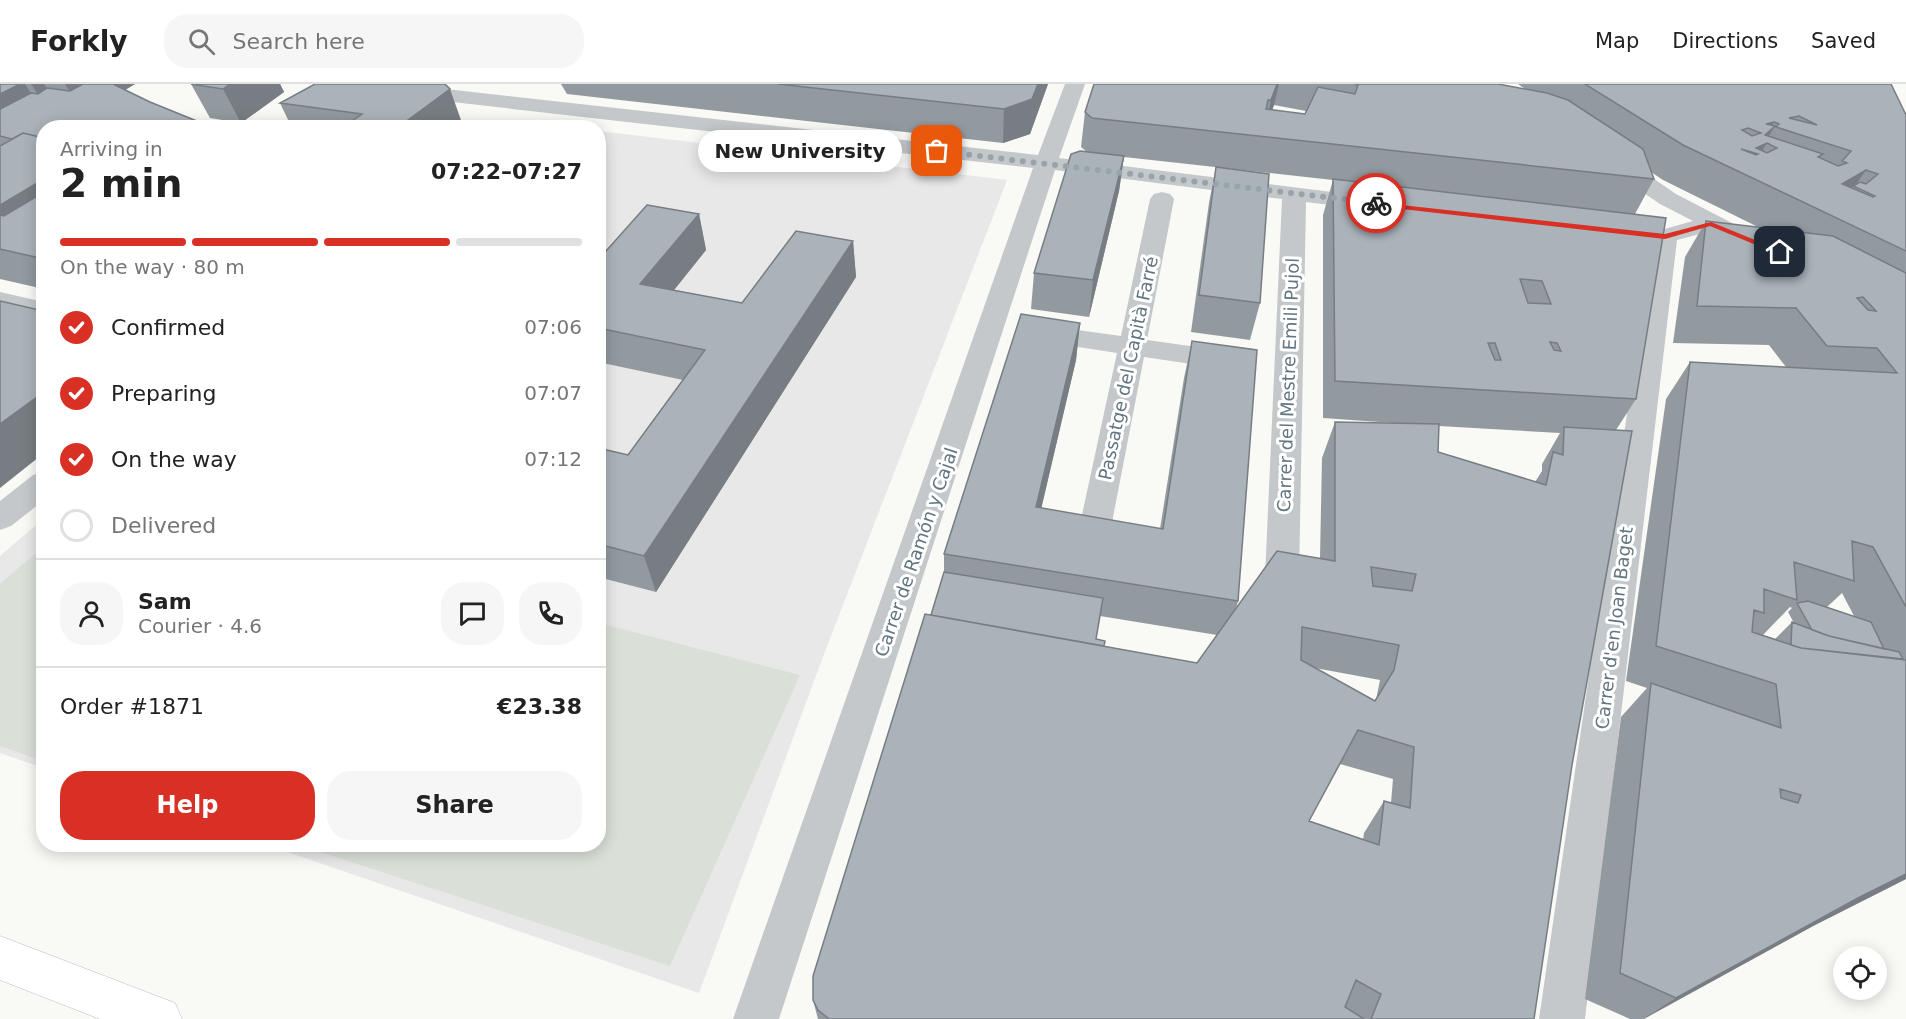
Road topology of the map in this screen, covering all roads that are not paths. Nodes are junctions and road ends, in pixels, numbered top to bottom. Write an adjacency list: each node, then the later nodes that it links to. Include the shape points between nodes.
1 (346, 84): 4 (street)
2 (541, 84): 4 (street)
3 (1075, 84): 7 (street, Carrer de Ramón y Cajal)
4 (517, 104): 5 (street); 7 (street)
5 (497, 120)
6 (1600, 153): 11 (street)
7 (1046, 163): 8 (street); 17 (street, Carrer de Ramón y Cajal)
8 (1294, 194): 10 (street); 23 (street, Carrer del Mestre Emili Pujol)
9 (1162, 199): 18 (street, Passatge del Capità Farré)
10 (1399, 206)
11 (1711, 224): 13 (street); 14 (street)
12 (1596, 228): 14 (street)
13 (1740, 234)
14 (1665, 236): 27 (street, Carrer d'en Joan Baget)
15 (0, 300): 16 (street)
16 (36, 308)
17 (993, 326): 18 (street); 26 (street, Carrer de Ramón y Cajal)
18 (1133, 347): 19 (street); 22 (street, Passatge del Capità Farré)
19 (1240, 362)
20 (36, 489): 21 (street)
21 (0, 518)
22 (1093, 538)
23 (1282, 577)
24 (0, 958): 25 (main road)
25 (159, 1019)
26 (756, 1019)
27 (1562, 1019)

